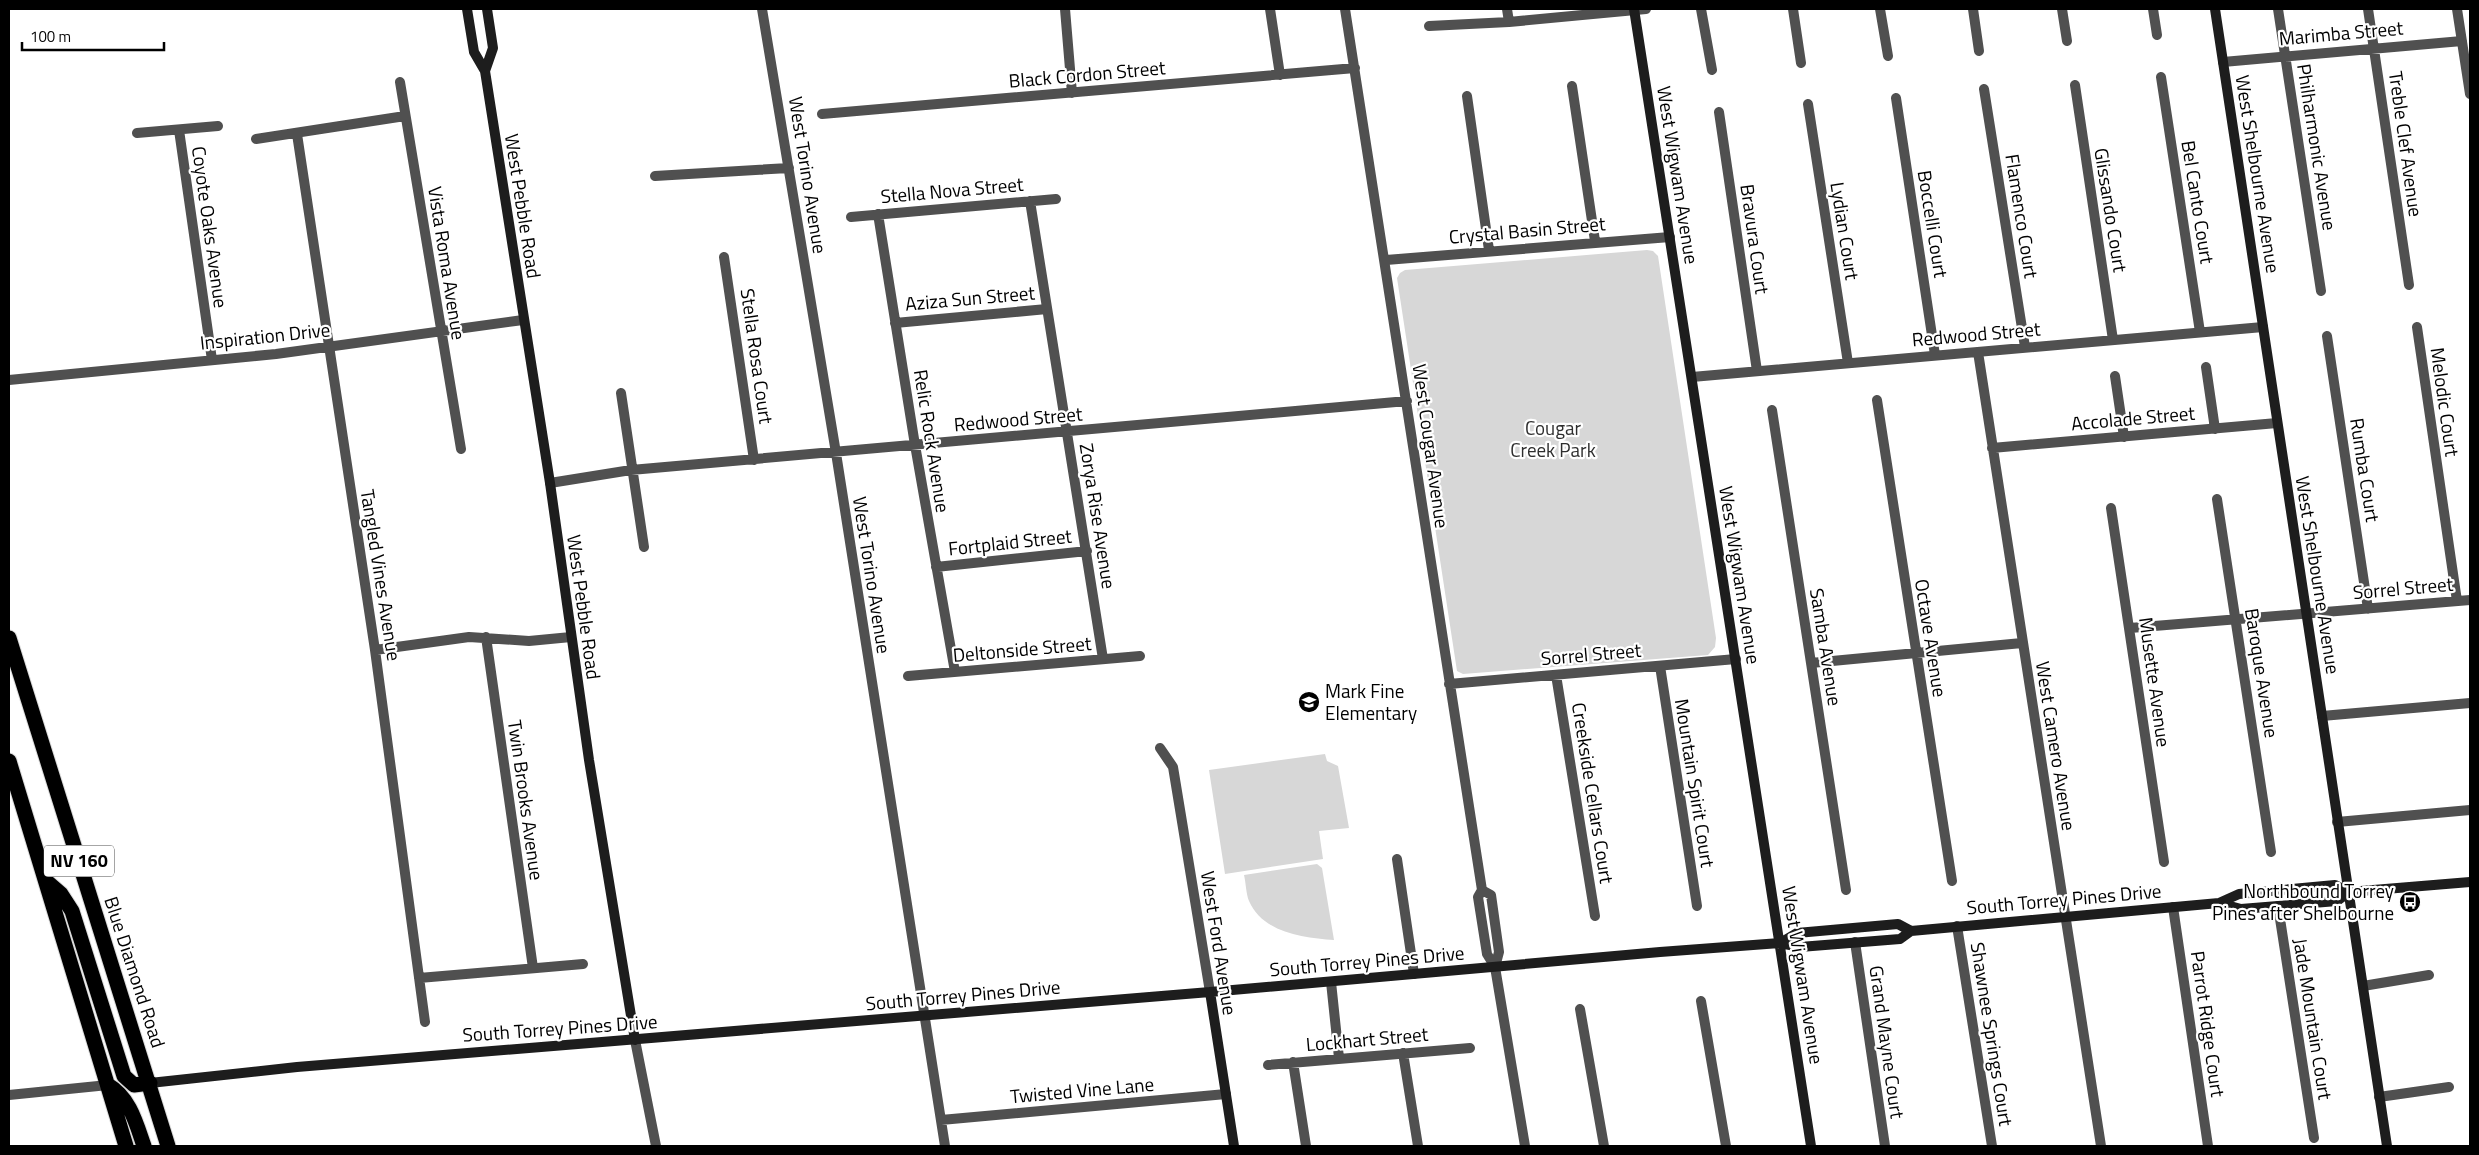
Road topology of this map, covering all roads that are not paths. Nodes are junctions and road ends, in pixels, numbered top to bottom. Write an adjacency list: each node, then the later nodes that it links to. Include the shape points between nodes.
1 (467, 9): 33 (street, West Pebble Road, via 474,52)
2 (487, 9): 33 (street, West Pebble Road, via 493,48)
3 (762, 9): 53 (street, West Torino Avenue)
4 (1065, 9): 40 (street)
5 (1270, 9): 34 (street)
6 (1345, 9): 31 (street, West Cougar Avenue)
7 (1507, 9): 20 (street)
8 (1646, 9): 19 (street)
9 (1701, 9): 32 (street)
10 (1793, 9): 30 (street)
11 (1880, 9): 27 (street)
12 (1973, 9): 26 (street)
13 (2062, 9): 23 (street)
14 (2153, 9): 22 (street)
15 (2215, 9): 29 (street, West Shelbourne Avenue)
16 (2278, 9): 28 (street, Philharmonic Avenue)
17 (2368, 9): 25 (street, Treble Clef Avenue)
18 (2457, 9): 24 (street)
19 (1634, 10): 20 (street); 59 (street, West Wigwam Avenue)
20 (1509, 22): 21 (street)
21 (1429, 26)
22 (2157, 35)
23 (2067, 41)
24 (2462, 41): 25 (street, Marimba Street); 41 (street)
25 (2374, 48): 28 (street, Marimba Street); 64 (street, Treble Clef Avenue)
26 (1979, 51)
27 (1888, 56)
28 (2286, 56): 29 (street, Marimba Street); 65 (street, Philharmonic Avenue)
29 (2223, 62): 69 (street, West Shelbourne Avenue)
30 (1801, 63)
31 (1355, 68): 34 (street, Black Cordon Street); 63 (street, West Cougar Avenue)
32 (1712, 70)
33 (485, 71): 67 (street, West Pebble Road)
34 (1280, 75): 40 (street, Black Cordon Street)
35 (2161, 77): 71 (street, Bel Canto Court)
36 (400, 82): 47 (street, Vista Roma Avenue)
37 (2075, 85): 74 (street, Glissando Court)
38 (1572, 86): 60 (street)
39 (1984, 89): 76 (street, Flamenco Court)
40 (1072, 93): 46 (street, Black Cordon Street)
41 (2470, 94)
42 (1467, 96): 61 (street)
43 (1896, 98): 78 (street, Boccelli Court)
44 (1808, 104): 80 (street, Lydian Court)
45 (1719, 112): 82 (street, Bravura Court)
46 (822, 114)
47 (405, 116): 51 (street); 72 (street, Vista Roma Avenue)
48 (218, 126): 49 (street)
49 (178, 130): 50 (street); 79 (street, Coyote Oaks Avenue)
50 (137, 134)
51 (297, 134): 52 (street); 75 (street, Tangled Vines Avenue)
52 (256, 139)
53 (789, 168): 54 (street); 97 (street, West Torino Avenue)
54 (655, 176)
55 (1056, 199): 56 (street, Stella Nova Street)
56 (1030, 201): 57 (street, Stella Nova Street); 66 (street, Zorya Rise Avenue)
57 (878, 214): 58 (street, Stella Nova Street); 68 (street, Relic Rock Avenue)
58 (851, 217)
59 (1670, 237): 60 (street, Crystal Basin Street); 84 (street, West Wigwam Avenue)
60 (1595, 242): 61 (street, Crystal Basin Street)
61 (1489, 250): 63 (street, Crystal Basin Street)
62 (724, 257): 98 (street, Stella Rosa Court)
63 (1386, 260): 88 (street, West Cougar Avenue)
64 (2409, 284)
65 (2321, 292)
66 (1047, 309): 68 (street, Aziza Sun Street); 92 (street, Zorya Rise Avenue)
67 (523, 320): 72 (street, Inspiration Drive); 100 (street, West Pebble Road)
68 (895, 323): 94 (street, Relic Rock Avenue)
69 (2263, 327): 71 (street, Redwood Street); 90 (street, West Shelbourne Avenue)
70 (2417, 327): 107 (street, Melodic Court)
71 (2200, 332): 74 (street, Redwood Street)
72 (441, 333): 75 (street, Inspiration Drive); 96 (street, Vista Roma Avenue)
73 (2326, 336): 108 (street, Rumba Court)
74 (2113, 340): 76 (street, Redwood Street)
75 (328, 348): 79 (street, Inspiration Drive); 116 (street, Tangled Vines Avenue)
76 (2025, 348): 77 (street, Redwood Street)
77 (1978, 352): 78 (street, Redwood Street); 95 (street, West Camero Avenue)
78 (1935, 355): 80 (street, Redwood Street)
79 (212, 360): 85 (street, Inspiration Drive)
80 (1848, 363): 82 (street, Redwood Street)
81 (2206, 367): 91 (street)
82 (1757, 371): 84 (street, Redwood Street)
83 (2115, 376): 93 (street)
84 (1692, 377): 120 (street, West Wigwam Avenue)
85 (9, 380)
86 (621, 393): 99 (street)
87 (1877, 400): 117 (street, Octave Avenue)
88 (1407, 401): 92 (street, Redwood Street); 126 (street, West Cougar Avenue)
89 (1772, 410): 121 (street, Samba Avenue)
90 (2277, 423): 91 (street, Accolade Street); 109 (street, West Shelbourne Avenue)
91 (2215, 429): 93 (street, Accolade Street)
92 (1067, 432): 94 (street, Redwood Street); 104 (street, Zorya Rise Avenue)
93 (2124, 437): 95 (street, Accolade Street)
94 (915, 446): 97 (street, Redwood Street); 105 (street, Relic Rock Avenue)
95 (1992, 448): 115 (street, West Camero Avenue)
96 (461, 449)
97 (836, 452): 98 (street, Redwood Street); 162 (street, West Torino Avenue)
98 (754, 460): 99 (street, Redwood Street)
99 (632, 470): 100 (street, Redwood Street); 103 (street)
100 (550, 482): 113 (street, West Pebble Road)
101 (2217, 499): 110 (street, Baroque Avenue)
102 (2111, 508): 111 (street, Musette Avenue)
103 (644, 547)
104 (1087, 551): 105 (street, Fortplaid Street); 119 (street, Zorya Rise Avenue)
105 (936, 567): 123 (street, Relic Rock Avenue)
106 (2470, 600): 107 (street, Sorrel Street)
107 (2456, 601): 108 (street, Sorrel Street)
108 (2368, 609): 109 (street, Sorrel Street)
109 (2306, 614): 110 (street, Sorrel Street); 128 (street, West Shelbourne Avenue)
110 (2236, 619): 111 (street, Sorrel Street); 133 (street, Baroque Avenue)
111 (2130, 628): 135 (street, Musette Avenue)
112 (486, 637): 113 (street, via 529,641); 116 (street); 153 (street, Twin Brooks Avenue)
113 (571, 637): 164 (street, West Pebble Road)
114 (9, 638): 170 (highway, Blue Diamond Road / NV 160)
115 (2022, 643): 117 (street); 146 (street, West Camero Avenue)
116 (375, 650): 156 (street, Tangled Vines Avenue)
117 (1916, 652): 121 (street); 137 (street, Octave Avenue)
118 (1140, 656): 119 (street, Deltonside Street)
119 (1103, 659): 123 (street, Deltonside Street)
120 (1736, 659): 122 (street, Sorrel Street); 150 (street, West Wigwam Avenue)
121 (1811, 663): 139 (street, Samba Avenue)
122 (1660, 666): 124 (street, Sorrel Street); 142 (street, Mountain Spirit Court)
123 (955, 672): 125 (street, Deltonside Street)
124 (1556, 675): 126 (street, Sorrel Street); 145 (street, Creekside Cellars Court)
125 (908, 676)
126 (1449, 684): 152 (street, West Cougar Avenue, via 1482,890 1490,896 1500,952)
127 (2470, 703): 128 (street)
128 (2322, 716): 132 (street, West Shelbourne Avenue)
129 (1160, 748): 159 (street, West Ford Avenue, via 1172,767)
130 (9, 761): 136 (highway, NV 160)
131 (2470, 810): 132 (street)
132 (2337, 822): 140 (street, West Shelbourne Avenue)
133 (2271, 852)
134 (1397, 859): 154 (street)
135 (2164, 862)
136 (46, 881): 170 (highway, via 61,894 72,911 124,1076 134,1085); 171 (highway, NV 160)
137 (1952, 881)
138 (2470, 882): 140 (street, South Torrey Pines Drive)
139 (1846, 890)
140 (2349, 892): 141 (street, South Torrey Pines Drive, via 2335,884 2239,894); 143 (street, South Torrey Pines Drive, via 2337,901); 158 (street, West Shelbourne Avenue)
141 (2219, 902): 143 (street, South Torrey Pines Drive, via 2241,909); 144 (street, South Torrey Pines Drive)
142 (1697, 906)
143 (2278, 906): 177 (street, Jade Mountain Court)
144 (2173, 907): 146 (street, South Torrey Pines Drive); 193 (street, Parrot Ridge Court)
145 (1595, 916)
146 (2064, 917): 147 (street, South Torrey Pines Drive); 192 (street, West Camero Avenue)
147 (1958, 926): 148 (street, South Torrey Pines Drive); 191 (street, Shawnee Springs Court)
148 (1912, 931): 149 (street, South Torrey Pines Drive, via 1900,939); 150 (street, South Torrey Pines Drive, via 1898,924 1806,932 1797,933)
149 (1855, 942): 150 (street, South Torrey Pines Drive, via 1800,947); 190 (street, Grand Mayne Court)
150 (1780, 943): 152 (street, South Torrey Pines Drive); 189 (street, West Wigwam Avenue)
151 (583, 964): 153 (street)
152 (1495, 966): 154 (street, South Torrey Pines Drive); 186 (street, West Cougar Avenue)
153 (533, 968): 156 (street)
154 (1414, 974): 157 (street, South Torrey Pines Drive)
155 (2429, 975): 158 (street)
156 (419, 978): 163 (street, Tangled Vines Avenue)
157 (1332, 982): 159 (street, South Torrey Pines Drive); 167 (street)
158 (2363, 986): 175 (street, West Shelbourne Avenue)
159 (1210, 992): 162 (street, South Torrey Pines Drive); 173 (street, West Ford Avenue)
160 (1701, 1001): 188 (street)
161 (1580, 1009): 187 (street)
162 (925, 1015): 164 (street, South Torrey Pines Drive); 176 (street, West Torino Avenue)
163 (426, 1022)
164 (635, 1040): 170 (street, South Torrey Pines Drive); 181 (street, West Pebble Road)
165 (1470, 1048): 166 (street, Lockhart Street)
166 (1403, 1053): 167 (street, Lockhart Street); 185 (street)
167 (1339, 1058): 168 (street, Lockhart Street)
168 (1293, 1062): 169 (street, Lockhart Street); 184 (street)
169 (1268, 1065)
170 (150, 1083): 180 (highway, Blue Diamond Road / NV 160)
171 (108, 1085): 174 (street); 178 (highway, NV 160); 179 (highway, via 125,1099)
172 (2449, 1087): 175 (street)
173 (1226, 1094): 176 (street, Twisted Vine Lane); 183 (street, West Ford Avenue)
174 (9, 1095)
175 (2380, 1097): 194 (street, West Shelbourne Avenue)
176 (941, 1120): 182 (street, West Torino Avenue)
177 (2314, 1138)
178 (126, 1146)
179 (144, 1146)
180 (168, 1146)
181 (656, 1146)
182 (945, 1146)
183 (1234, 1146)
184 (1306, 1146)
185 (1418, 1146)
186 (1524, 1146)
187 (1604, 1146)
188 (1726, 1146)
189 (1811, 1146)
190 (1885, 1146)
191 (1992, 1146)
192 (2101, 1146)
193 (2208, 1146)
194 (2387, 1146)

